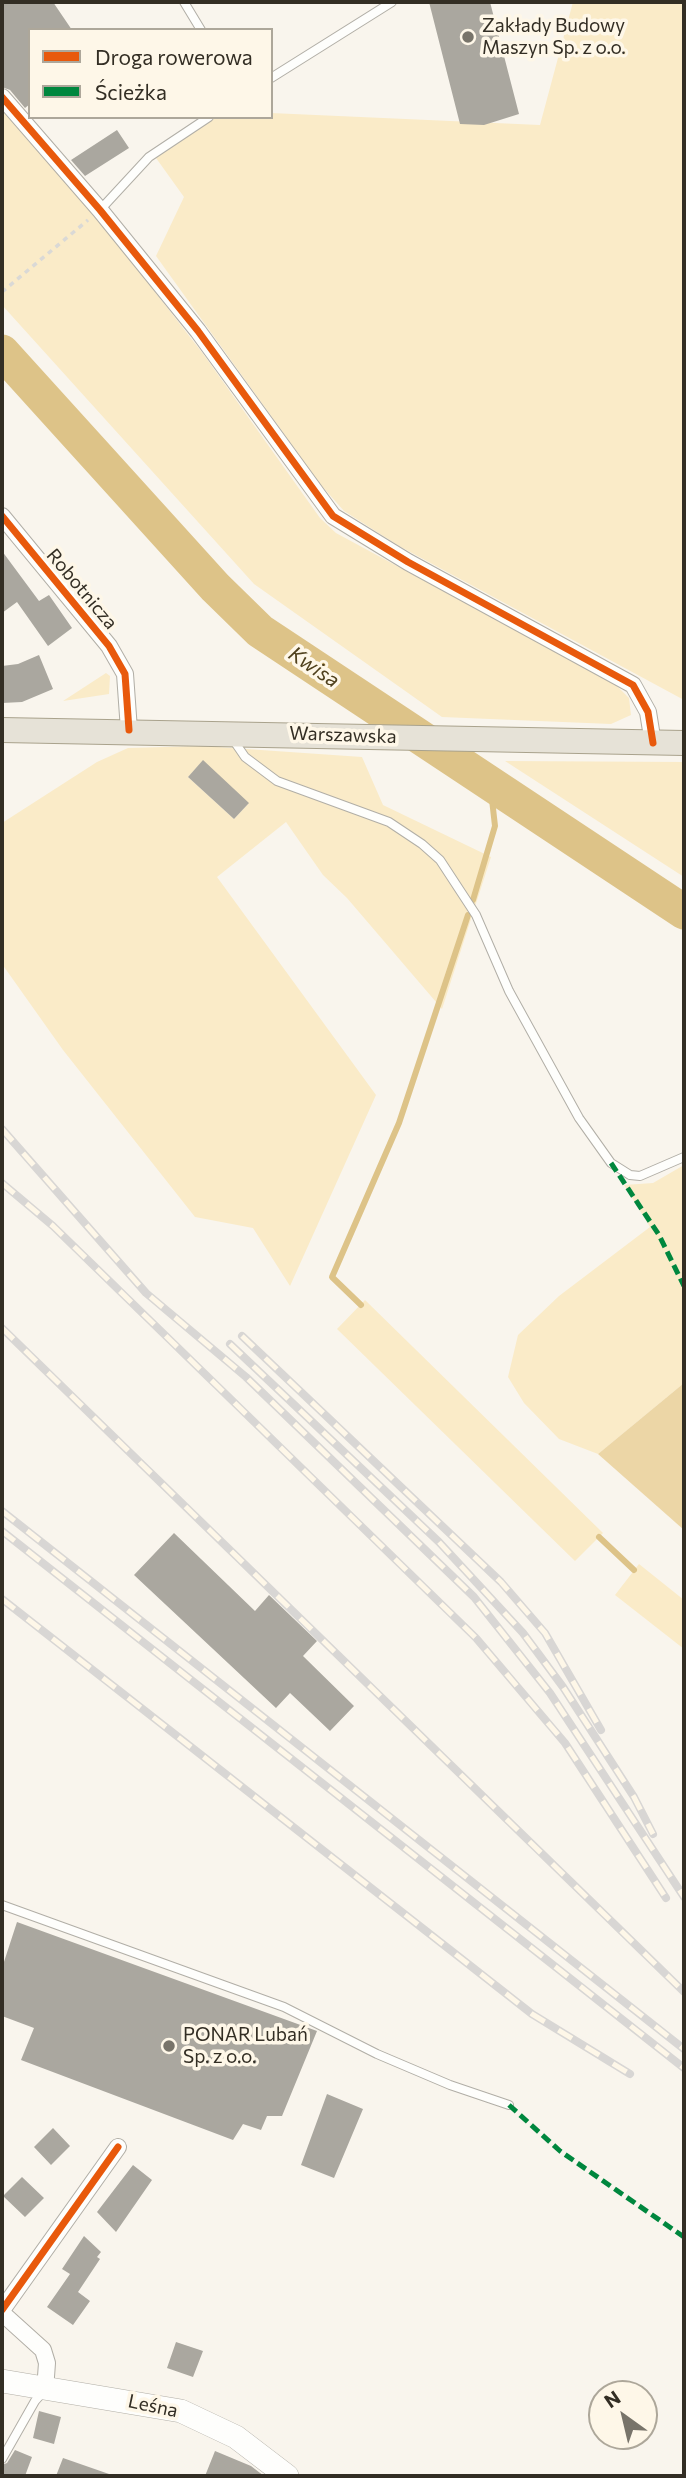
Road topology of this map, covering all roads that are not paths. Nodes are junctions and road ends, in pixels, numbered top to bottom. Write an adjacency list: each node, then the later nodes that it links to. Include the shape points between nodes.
1 (184, 2): 3 (lane)
2 (392, 2): 4 (lane)
3 (200, 28)
4 (273, 77)
5 (2, 97): 7 (street)
6 (206, 119): 7 (lane, via 149,157)
7 (100, 210): 12 (street, via 198,331 332,516 633,685 648,712)
8 (2, 516): 10 (street, Robotnicza, via 109,646 125,674)
9 (2, 730): 10 (main road, Warszawska)
10 (129, 730): 11 (main road, Warszawska)
11 (234, 732): 12 (main road, Warszawska); 14 (lane, via 245,757 277,781 389,822 440,860 476,915 509,990 579,1118 611,1163 640,1177)
12 (653, 743): 13 (main road, Warszawska)
13 (684, 743)
14 (684, 1157)
15 (2, 1905): 16 (lane, via 284,2007 377,2054)
16 (509, 2105)
17 (118, 2147): 18 (street)
18 (2, 2312): 20 (street, via 43,2350)
19 (2, 2381): 20 (main road, Leśna)
20 (45, 2390): 21 (lane); 22 (main road, Leśna, via 181,2411 236,2437)
21 (2, 2459)
22 (287, 2476)

